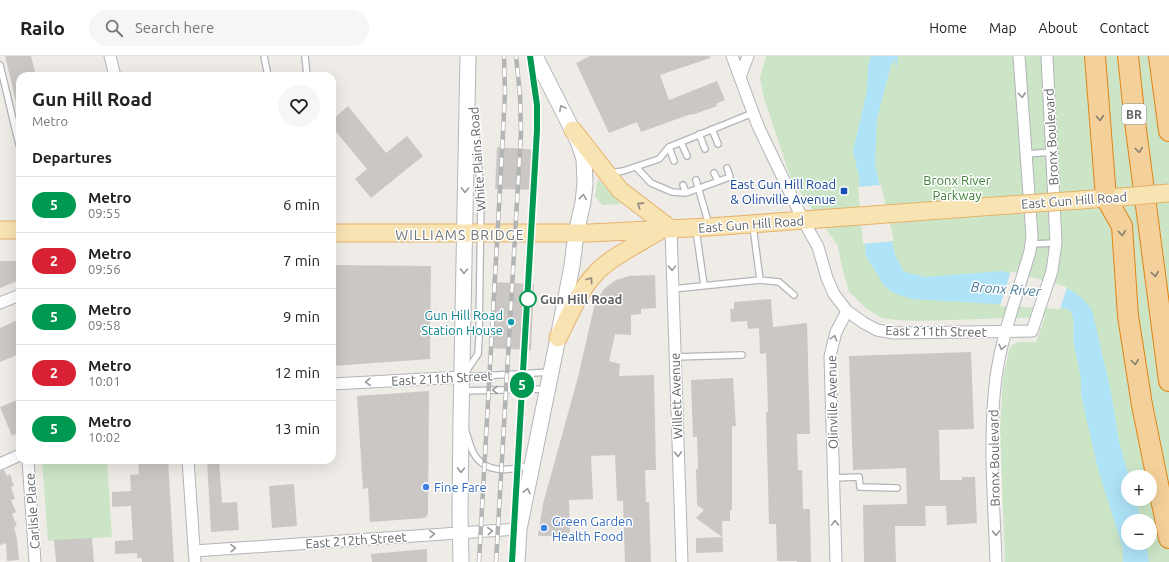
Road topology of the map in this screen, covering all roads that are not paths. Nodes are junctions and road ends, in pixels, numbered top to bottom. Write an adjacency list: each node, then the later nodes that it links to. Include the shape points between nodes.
1 (110, 56): 14 (street)
2 (264, 56): 15 (lane)
3 (305, 56): 16 (lane)
4 (468, 56): 49 (main road, White Plains Road, one-way to 49); 51 (lane, White Plains Road, via 481,184)
5 (535, 56): 21 (main road, one-way to 5)
6 (732, 56): 17 (street)
7 (748, 56): 17 (street)
8 (1019, 56): 29 (street, Bronx Boulevard, one-way to 29)
9 (1047, 56): 28 (street, Bronx Boulevard)
10 (1095, 56): 42 (highway, one-way to 42)
11 (1128, 56): 67 (highway, BR, one-way to 67)
12 (1159, 56): 22 (highway, BR)
13 (0, 65): 19 (lane)
14 (114, 72)
15 (267, 72)
16 (307, 72)
17 (740, 77): 18 (street)
18 (753, 113): 20 (lane); 43 (street)
19 (16, 120)
20 (712, 129): 23 (lane); 25 (lane)
21 (573, 130): 35 (main road); 52 (main road, one-way to 21, via 583,202 585,175 584,159)
22 (1169, 132)
23 (700, 134): 24 (lane); 27 (lane)
24 (681, 142): 26 (lane); 30 (lane)
25 (718, 144)
26 (669, 147): 31 (lane); 32 (lane, via 659,159)
27 (705, 149)
28 (1052, 152): 29 (lane); 53 (street, Bronx Boulevard)
29 (1026, 154): 54 (street, Bronx Boulevard)
30 (687, 156)
31 (674, 161)
32 (636, 167): 35 (lane); 40 (lane, via 651,183 672,192)
33 (727, 168): 37 (lane, via 730,177)
34 (714, 172): 37 (lane)
35 (607, 174): 46 (main road, one-way to 35, via 627,196)
36 (696, 180): 39 (lane)
37 (718, 181): 39 (lane)
38 (683, 185): 40 (lane)
39 (699, 188): 40 (lane); 45 (lane)
40 (686, 193)
41 (1169, 193): 42 (main road, East Gun Hill Road, bridge)
42 (1113, 197): 43 (main road, East Gun Hill Road, bridge); 81 (highway, one-way to 81, via 1122,226 1128,316 1142,405)
43 (803, 220): 44 (main road, East Gun Hill Road); 61 (street, via 818,247 831,287)
44 (753, 224): 45 (main road, East Gun Hill Road); 55 (lane)
45 (703, 227): 46 (main road, East Gun Hill Road); 56 (lane)
46 (666, 229): 52 (main road, East Gun Hill Road); 57 (street, Willett Avenue, one-way to 57); 63 (main road, one-way to 46, via 580,296 596,273 606,264)
47 (0, 230): 48 (main road)
48 (16, 230)
49 (464, 232): 50 (main road, East Gun Hill Road); 51 (main road, East Gun Hill Road); 69 (main road, White Plains Road, one-way to 69)
50 (336, 233)
51 (481, 233): 52 (main road, East Gun Hill Road); 69 (lane, White Plains Road, via 478,354)
52 (576, 234): 63 (main road)
53 (1056, 243): 54 (lane); 62 (street, Bronx Boulevard, via 1052,271 1032,331)
54 (1031, 244): 62 (street, Bronx Boulevard)
55 (760, 280): 56 (lane); 58 (lane, via 779,282)
56 (704, 285): 57 (lane)
57 (673, 288): 65 (street, Willett Avenue)
58 (794, 295)
59 (16, 297): 60 (street)
60 (0, 304)
61 (847, 311): 62 (street, East 211th Street, via 870,327 889,333); 77 (street, Olinville Avenue, one-way to 61, via 830,356 836,332)
62 (1006, 332): 89 (street, Bronx Boulevard, one-way to 89, via 998,364 993,415)
63 (558, 338): 66 (main road)
64 (742, 356): 65 (lane)
65 (675, 357): 87 (street, Willett Avenue, one-way to 87)
66 (551, 372): 69 (lane, East 211th Street); 70 (main road)
67 (1169, 381)
68 (336, 384): 69 (street, East 211th Street, one-way to 68)
69 (463, 384): 70 (lane, East 211th Street, one-way to 69); 71 (main road, White Plains Road)
70 (548, 389): 76 (main road)
71 (461, 417): 76 (lane, White Plains Road, via 472,450 483,464 504,470); 80 (main road, White Plains Road, one-way to 80)
72 (16, 457): 73 (street)
73 (0, 464)
74 (28, 464): 83 (street, Carlisle Place)
75 (188, 464): 82 (street)
76 (533, 464): 79 (main road, one-way to 76)
77 (834, 478): 78 (lane, via 859,477 860,487); 88 (street, Olinville Avenue, one-way to 77)
78 (897, 488)
79 (519, 529): 80 (street, East 212th Street, one-way to 79); 86 (main road)
80 (461, 532): 82 (street, East 212th Street, one-way to 80); 85 (main road, White Plains Road)
81 (1169, 538)
82 (194, 551): 84 (street)
83 (35, 562)
84 (195, 562)
85 (461, 562)
86 (517, 562)
87 (682, 562)
88 (836, 562)
89 (996, 562)

